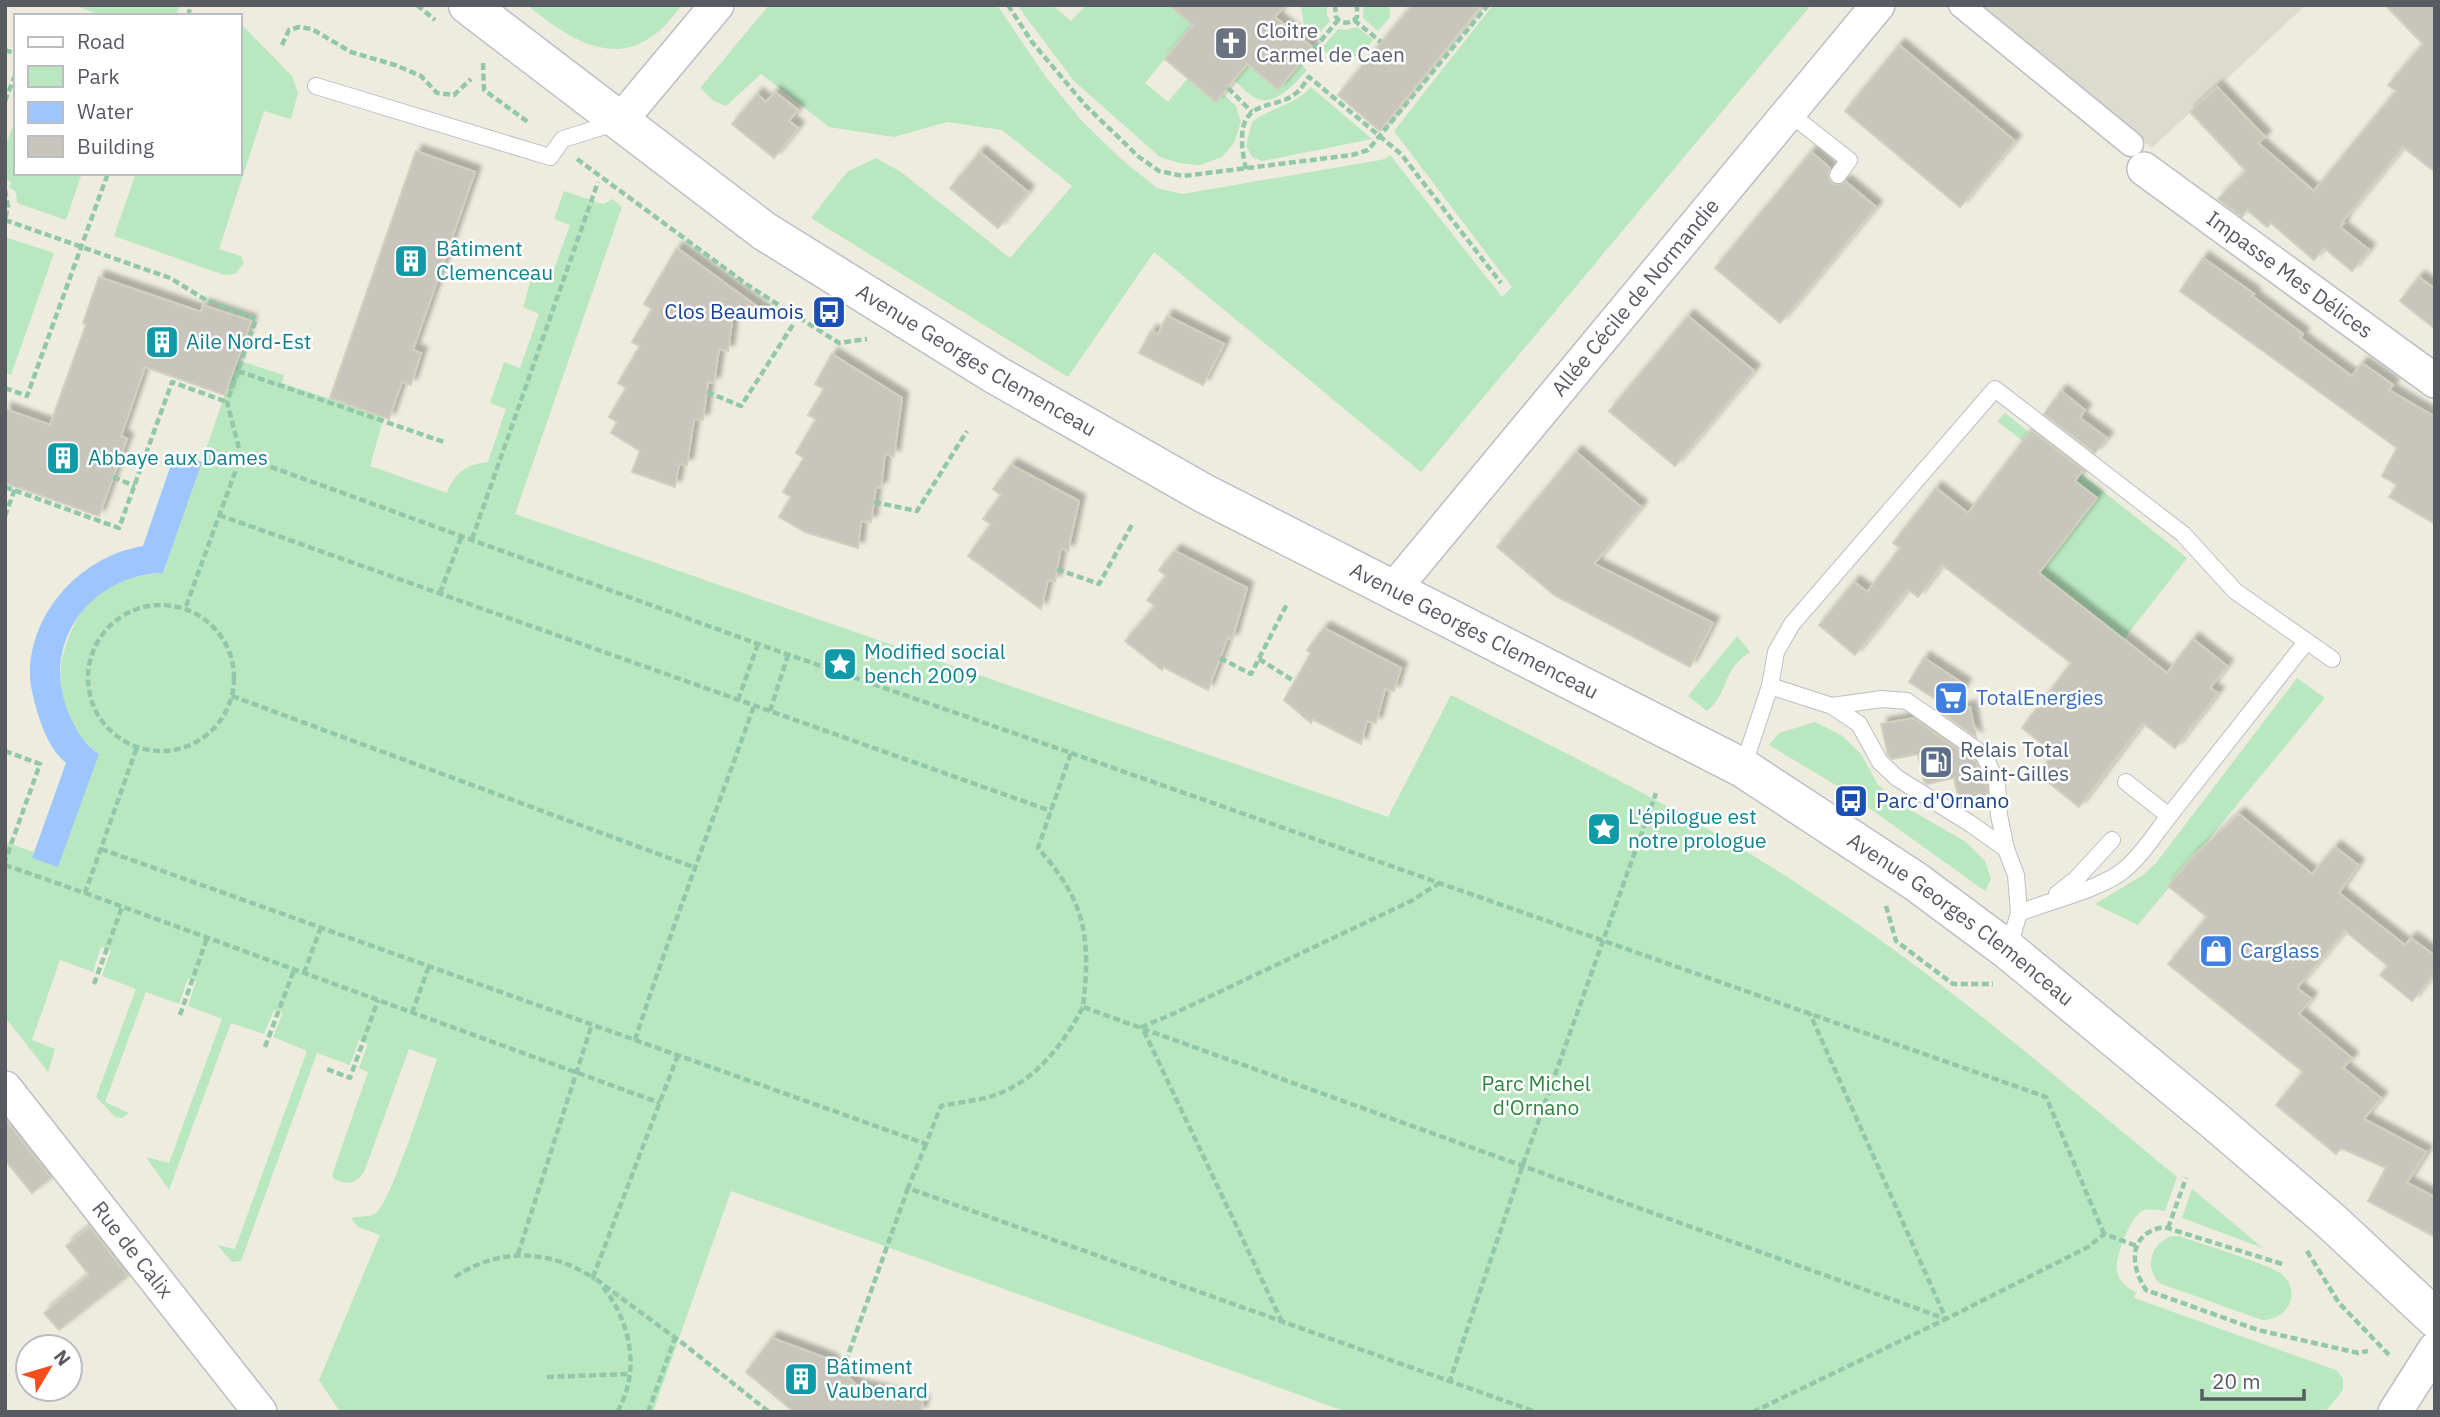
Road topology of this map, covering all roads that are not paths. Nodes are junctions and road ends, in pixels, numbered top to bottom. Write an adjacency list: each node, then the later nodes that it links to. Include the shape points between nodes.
1 (717, 5): 7 (street)
2 (1878, 5): 6 (street, Allée Cécile de Normandie)
3 (1961, 5): 8 (street)
4 (452, 13): 7 (main road, Avenue Georges Clemenceau)
5 (316, 86): 7 (lane, via 550,157 563,139)
6 (1788, 113): 9 (lane, via 1849,160); 11 (street, Allée Cécile de Normandie)
7 (620, 121): 11 (main road, Avenue Georges Clemenceau, via 764,230 996,375 1205,494)
8 (2137, 157): 10 (street, Impasse Mes Délices)
9 (1838, 175)
10 (2435, 381)
11 (1393, 590): 16 (main road, Avenue Georges Clemenceau)
12 (2306, 642): 13 (lane); 14 (lane, via 2235,591 2183,534 1995,389 1792,624 1776,652); 18 (lane)
13 (2332, 659)
14 (1770, 686): 15 (lane); 16 (lane)
15 (1832, 706): 20 (lane, via 1859,724 1880,762 1897,778); 20 (lane, via 1882,699 1907,701 1984,755 1997,783)
16 (1742, 768): 23 (main road, Avenue Georges Clemenceau, via 1915,881)
17 (2126, 782): 18 (lane)
18 (2169, 816): 21 (lane, via 2124,870 2107,881)
19 (2112, 839): 21 (lane, via 2076,879)
20 (2006, 849): 22 (lane, via 2015,875)
21 (2046, 902): 22 (lane)
22 (2019, 913): 23 (lane)
23 (2004, 967): 25 (main road, Avenue Georges Clemenceau, via 2237,1140)
24 (5, 1088): 27 (street, Rue de Calix)
25 (2435, 1318)
26 (2435, 1349): 28 (street)
27 (260, 1412)
28 (2395, 1412)

